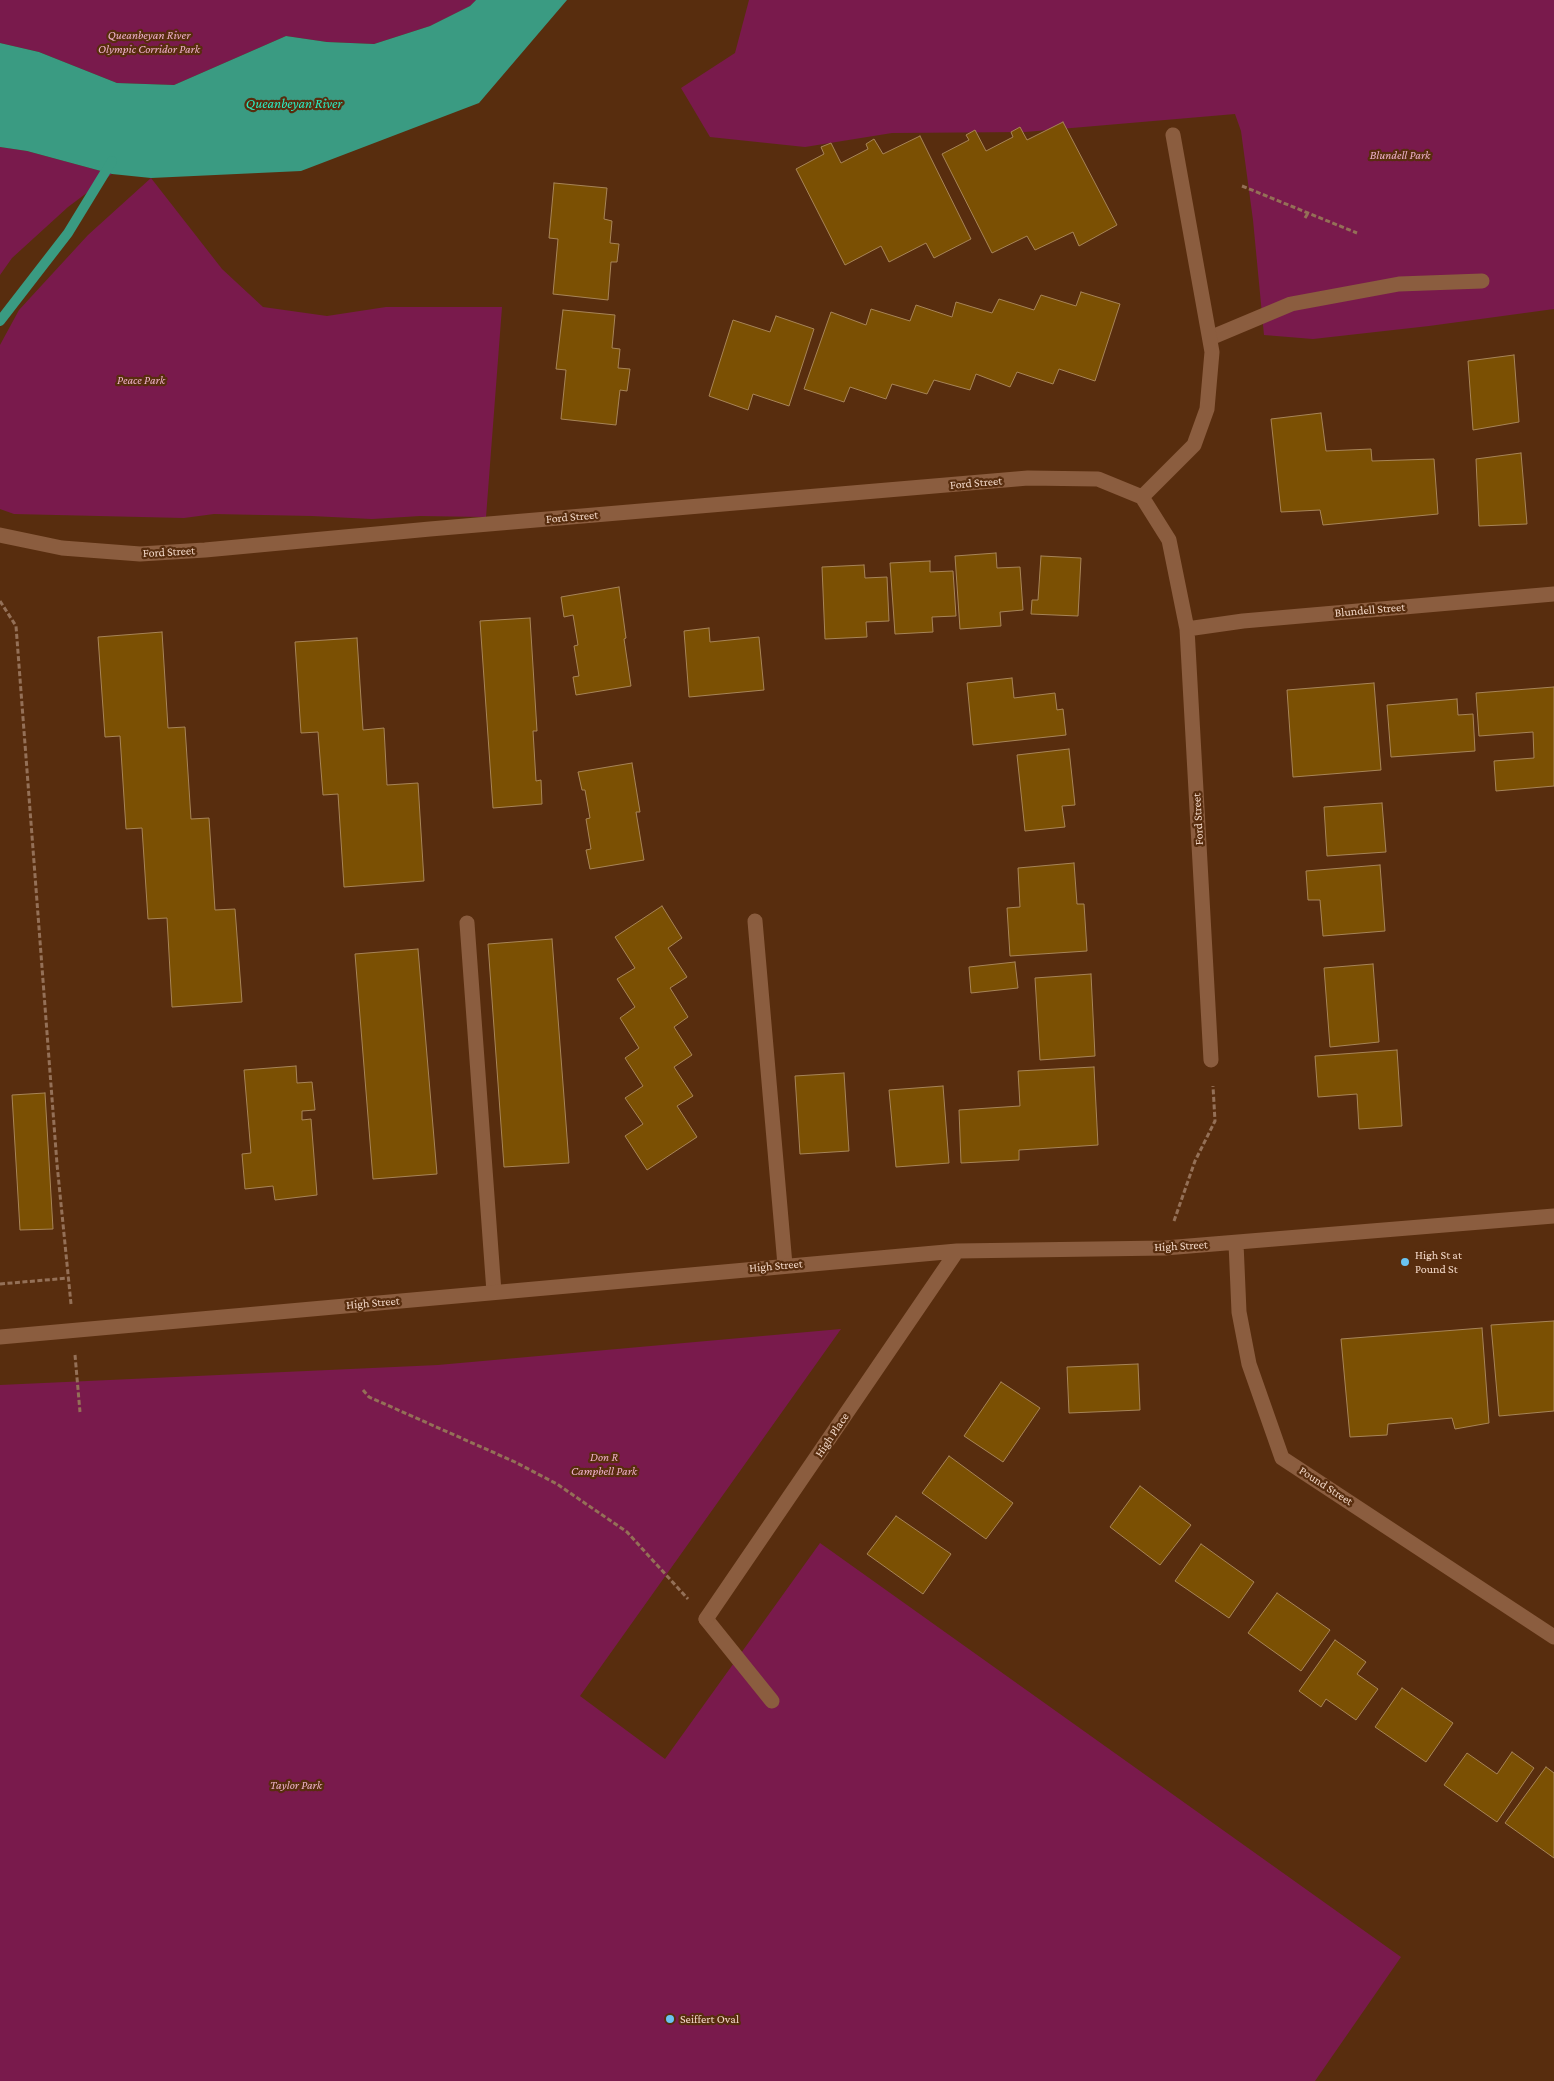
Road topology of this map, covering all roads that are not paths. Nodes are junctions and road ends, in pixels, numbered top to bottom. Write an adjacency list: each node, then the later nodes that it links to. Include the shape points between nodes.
1 (1173, 135): 3 (street)
2 (1482, 281): 3 (street, via 1399,284 1291,304)
3 (1210, 338): 4 (street, via 1212,352 1207,409 1194,445)
4 (1142, 497): 5 (street, Ford Street, via 1098,479 1028,478 140,554 62,548); 7 (street, Ford Street, via 1169,540)
5 (0, 535)
6 (1554, 594): 7 (street, Blundell Street)
7 (1187, 629): 10 (street, Ford Street)
8 (755, 921): 14 (street)
9 (467, 923): 15 (street)
10 (1211, 1060)
11 (1554, 1216): 12 (street, High Street)
12 (1236, 1243): 13 (street, High Street, via 1165,1248); 17 (street, Pound Street, via 1239,1312 1249,1364 1282,1458)
13 (957, 1251): 14 (street, High Street); 18 (street, High Place, via 706,1619)
14 (785, 1265): 15 (street, High Street)
15 (494, 1292): 16 (street, High Street)
16 (0, 1337)
17 (1554, 1637)
18 (772, 1701)

